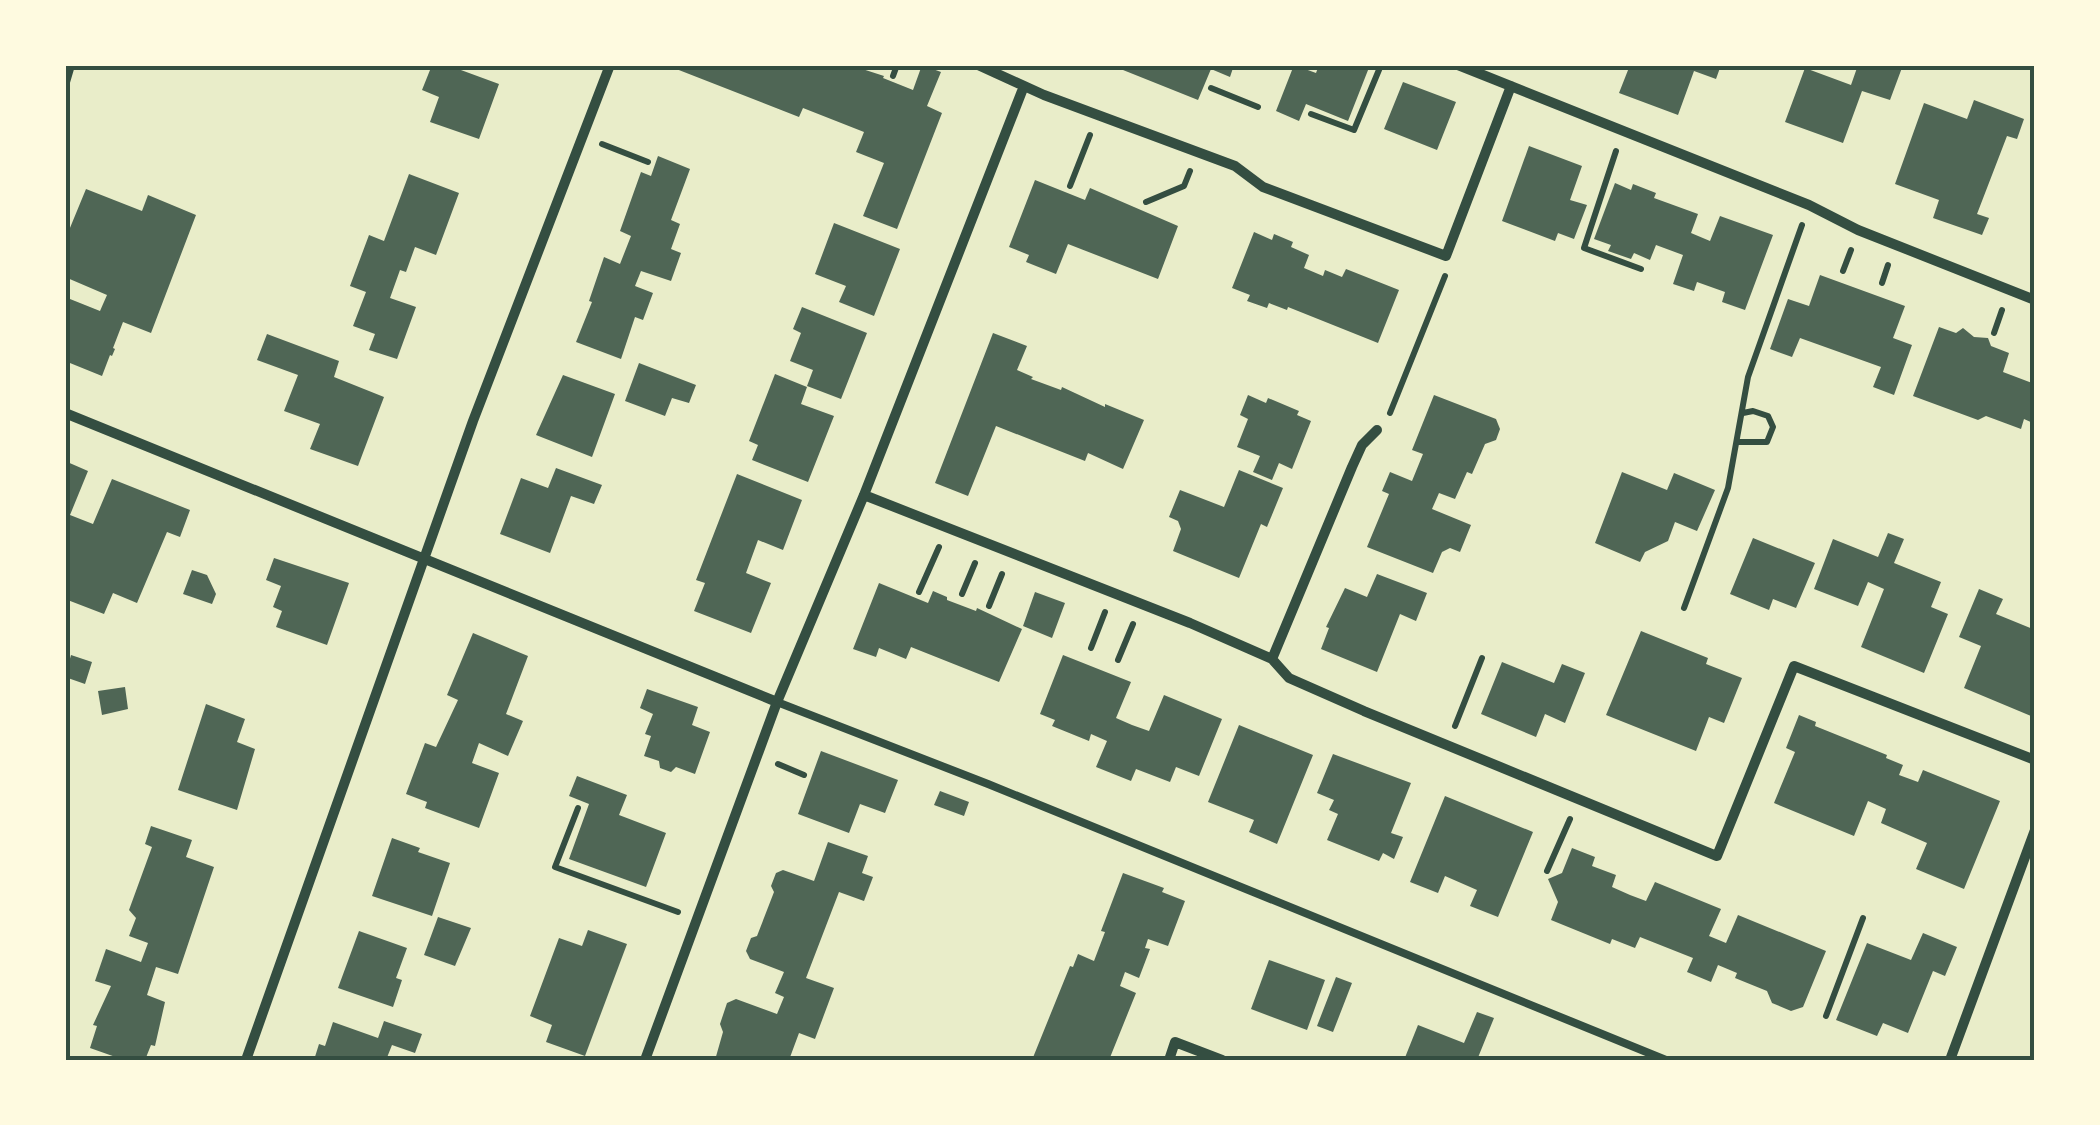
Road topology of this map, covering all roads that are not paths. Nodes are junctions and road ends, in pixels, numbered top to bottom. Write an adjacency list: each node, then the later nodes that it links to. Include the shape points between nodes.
1 (70, 65): 5 (street)
2 (610, 65): 12 (street)
3 (978, 65): 6 (street)
4 (1458, 65): 7 (street)
5 (65, 82)
6 (1024, 86): 7 (street, via 1236,166 1263,187 1446,256); 11 (street)
7 (1511, 86): 8 (street)
8 (2035, 300)
9 (65, 414): 12 (street)
10 (1377, 430): 13 (street, via 1362,445)
11 (864, 495): 13 (street); 14 (street)
12 (426, 557): 14 (street); 17 (street)
13 (1272, 658): 15 (street, via 1289,678 1717,856 1794,666)
14 (777, 702): 18 (street); 21 (lane)
15 (2035, 760)
16 (2035, 830): 22 (street)
17 (246, 1060)
18 (645, 1060)
19 (1169, 1060): 20 (street, via 1175,1042)
20 (1222, 1060)
21 (1666, 1060)
22 (1950, 1060)

